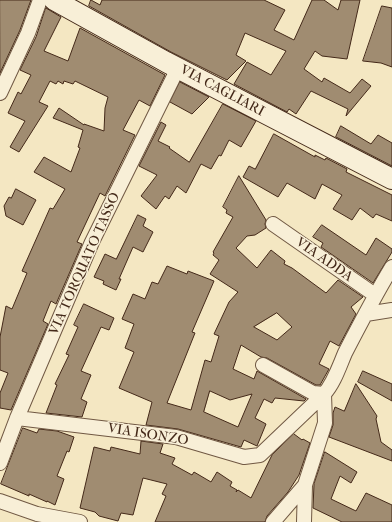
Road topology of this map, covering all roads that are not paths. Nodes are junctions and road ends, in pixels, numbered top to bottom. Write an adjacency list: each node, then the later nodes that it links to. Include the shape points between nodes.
1 (40, 0): 4 (street, via 28,33)
2 (54, 0): 3 (main road, VIA CAGLIARI)
3 (178, 68): 5 (main road, VIA CAGLIARI); 13 (street, VIA TORQUATO TASSO, via 92,242)
4 (0, 93)
5 (392, 179)
6 (273, 224): 8 (street, VIA ADDA)
7 (392, 267): 8 (street, VIA ISONZO)
8 (375, 295): 10 (street, VIA ISONZO)
9 (392, 310): 10 (street)
10 (366, 314): 12 (street, VIA ISONZO, via 330,387)
11 (263, 365): 12 (street, via 313,392)
12 (324, 394): 13 (street, VIA ISONZO, via 260,455 244,457 176,437); 15 (street, via 325,423)
13 (17, 418): 14 (street, VIA TORQUATO TASSO)
14 (0, 463)
15 (305, 485): 19 (street); 20 (street)
16 (0, 501): 17 (street)
17 (38, 518): 18 (street)
18 (80, 522)
19 (273, 522)
20 (304, 522)

